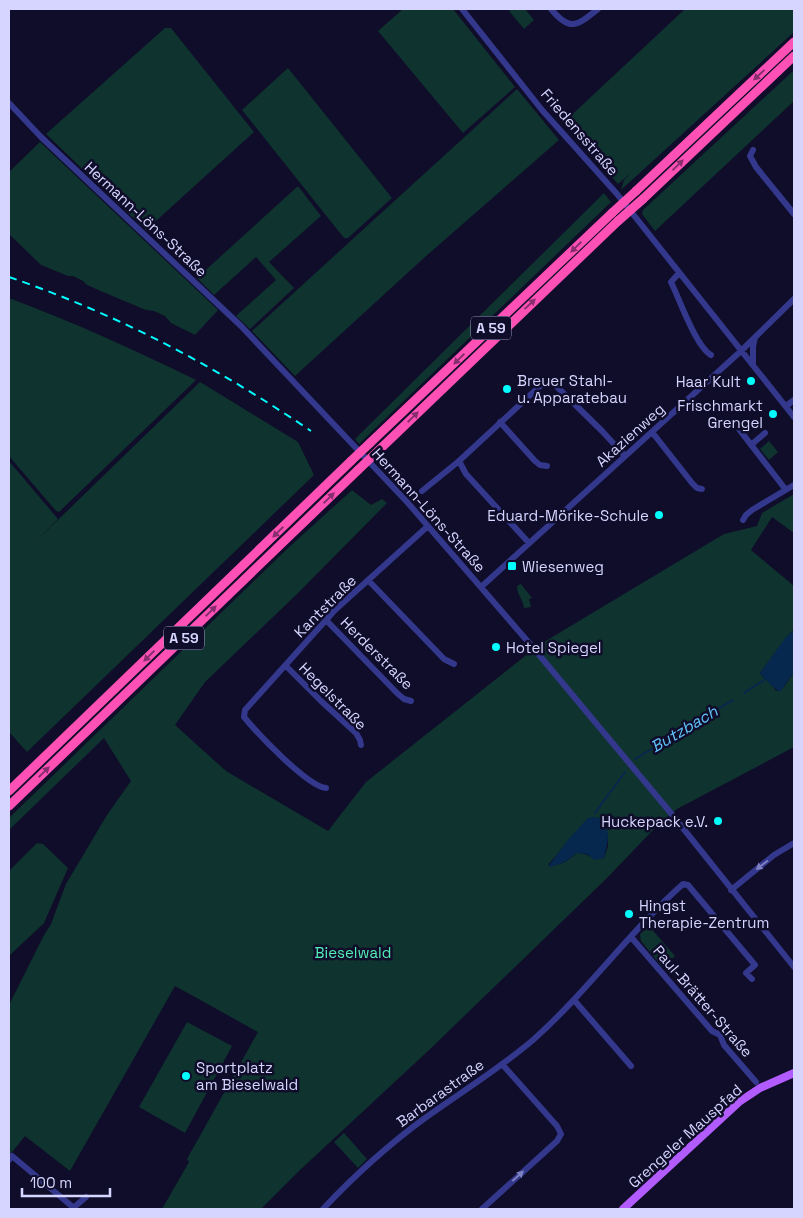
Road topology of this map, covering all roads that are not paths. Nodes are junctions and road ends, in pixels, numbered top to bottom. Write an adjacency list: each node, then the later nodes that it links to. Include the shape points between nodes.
1 (462, 9): 9 (street, Friedensstraße)
2 (551, 9): 3 (street, via 563,22 572,24)
3 (598, 9)
4 (794, 42): 41 (highway, A 59, one-way to 41, bridge, via 370,443)
5 (794, 56): 42 (highway, A 59, one-way to 5, bridge)
6 (9, 103): 31 (street, Hermann-Löns-Straße, via 241,326)
7 (753, 150): 8 (street, via 750,156 756,167)
8 (794, 214)
9 (679, 273): 12 (street, Friedensstraße); 13 (street, via 671,282 696,337)
10 (794, 299): 11 (street, Akazienweg)
11 (755, 337): 12 (street, Akazienweg); 14 (street)
12 (741, 351): 14 (street, Friedensstraße); 20 (street, Akazienweg)
13 (711, 355)
14 (752, 365): 16 (street, Friedensstraße)
15 (794, 400): 16 (street)
16 (786, 406): 17 (street, Friedensstraße)
17 (794, 417)
18 (500, 422): 23 (street, via 550,380); 24 (street); 25 (street, via 540,465)
19 (735, 424): 22 (street)
20 (652, 432): 23 (street, Akazienweg); 27 (street, via 692,483)
21 (765, 434): 22 (street)
22 (751, 445): 28 (street)
23 (625, 456): 32 (street, Akazienweg)
24 (459, 461): 29 (street); 32 (street, via 466,474)
25 (546, 466)
26 (794, 485): 28 (street)
27 (702, 489)
28 (786, 490): 30 (street, via 752,510)
29 (422, 491)
30 (744, 520)
31 (428, 526): 33 (street, Kantstraße); 34 (street, Hermann-Löns-Straße)
32 (529, 543): 34 (street, Akazienweg)
33 (368, 580): 35 (street, Kantstraße); 36 (street, via 444,659)
34 (481, 588): 44 (street, Hermann-Löns-Straße, via 670,812)
35 (326, 620): 37 (street, Kantstraße); 38 (street, Herderstraße, via 398,694)
36 (454, 664)
37 (286, 666): 39 (street, Hegelstraße, via 356,733); 40 (street, Kantstraße, via 245,710 244,717 316,786)
38 (411, 701)
39 (361, 745)
40 (326, 788)
41 (9, 791)
42 (9, 806)
43 (794, 843): 44 (street, one-way to 44)
44 (731, 890): 46 (street, Hermann-Löns-Straße)
45 (631, 937): 47 (street, Barbarastraße, via 660,904 683,884 688,885 755,965 746,973); 48 (street, Barbarastraße); 52 (street, Paul-Brätter-Straße, via 712,1031 720,1035 724,1045)
46 (794, 967)
47 (752, 979)
48 (574, 1000): 49 (street, Barbarastraße, via 534,1039); 50 (street)
49 (502, 1064): 56 (street, Barbarastraße, via 423,1119); 57 (street, one-way to 49, via 561,1134)
50 (631, 1066)
51 (794, 1073): 58 (main road, Grengeler Mauspfad, via 760,1088 740,1102)
52 (756, 1082)
53 (9, 1160): 55 (street, via 12,1156)
54 (86, 1197): 55 (street)
55 (73, 1208)
56 (323, 1209)
57 (482, 1209)
58 (623, 1209)

